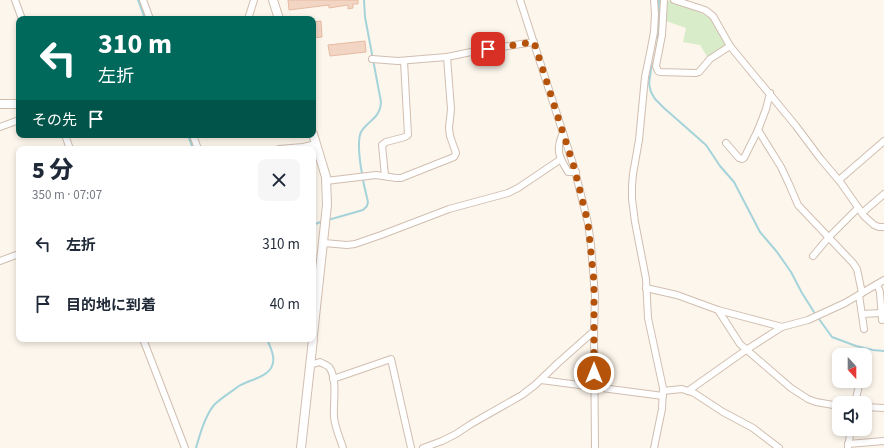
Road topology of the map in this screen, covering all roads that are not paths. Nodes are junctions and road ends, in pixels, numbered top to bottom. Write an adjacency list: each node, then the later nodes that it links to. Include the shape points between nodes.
1 (15, 0): 9 (street)
2 (143, 0): 10 (street)
3 (254, 0): 11 (street)
4 (273, 0): 12 (street)
5 (520, 0): 13 (street)
6 (654, 0): 45 (street, via 654,32 645,77 632,186 634,216)
7 (664, 0): 14 (street, via 662,35 656,66 658,71 699,72 710,59)
8 (674, 0): 14 (street, via 705,10 714,16)
9 (21, 16)
10 (149, 16)
11 (249, 16)
12 (278, 16)
13 (534, 42): 15 (street); 24 (street)
14 (730, 46): 18 (street)
15 (447, 56): 17 (street); 32 (street, via 451,109 449,131 456,152 454,157 398,179)
16 (372, 59): 17 (street)
17 (404, 61): 32 (street, via 408,135 382,145)
18 (770, 94): 23 (street); 33 (street)
19 (0, 104): 20 (street)
20 (16, 104)
21 (16, 121): 22 (street)
22 (0, 127)
23 (758, 130): 27 (street, via 742,159); 38 (street, via 781,167 798,205)
24 (563, 133): 30 (street, via 559,145); 31 (street)
25 (314, 138): 28 (street)
26 (884, 141): 33 (street)
27 (726, 143)
28 (316, 144): 29 (street); 34 (street)
29 (307, 146)
30 (561, 159): 31 (street, via 568,172); 39 (street, via 508,193 450,209 355,244)
31 (576, 172): 54 (street, via 591,245 595,296)
32 (385, 176): 34 (street)
33 (839, 180): 36 (street)
34 (326, 181): 39 (street)
35 (884, 194): 36 (street)
36 (860, 210): 37 (street, via 874,225); 38 (street)
37 (884, 227)
38 (829, 238): 41 (street); 46 (street, via 854,263)
39 (324, 243): 47 (street)
40 (16, 255): 42 (street)
41 (813, 256)
42 (0, 261)
43 (884, 280): 44 (street)
44 (877, 284): 46 (street); 49 (street)
45 (646, 288): 48 (street); 63 (street, via 649,325)
46 (861, 294): 50 (street); 52 (street, via 808,320)
47 (316, 306)
48 (718, 310): 52 (street); 57 (street, via 736,340)
49 (881, 313): 50 (street); 51 (street)
50 (862, 314): 53 (street)
51 (882, 320)
52 (782, 327): 57 (street)
53 (864, 329)
54 (594, 332): 60 (street); 61 (street)
55 (144, 342): 70 (street)
56 (312, 342): 58 (street)
57 (746, 350): 62 (street); 64 (street, via 801,395 816,402)
58 (310, 365): 59 (street, via 320,362 325,365); 71 (street)
59 (333, 379): 72 (street, via 334,417); 73 (street, via 391,359)
60 (541, 380): 61 (street); 74 (street, via 522,395 456,434)
61 (594, 387): 63 (street); 75 (street)
62 (688, 391): 63 (street, via 682,389); 77 (street, via 753,428)
63 (663, 393): 76 (street)
64 (832, 405)
65 (872, 407): 66 (street)
66 (884, 408)
67 (850, 436): 69 (street)
68 (884, 441): 69 (street)
69 (848, 446)
70 (185, 448)
71 (301, 448)
72 (343, 448)
73 (410, 448)
74 (423, 448)
75 (595, 448)
76 (654, 448)
77 (779, 448)

